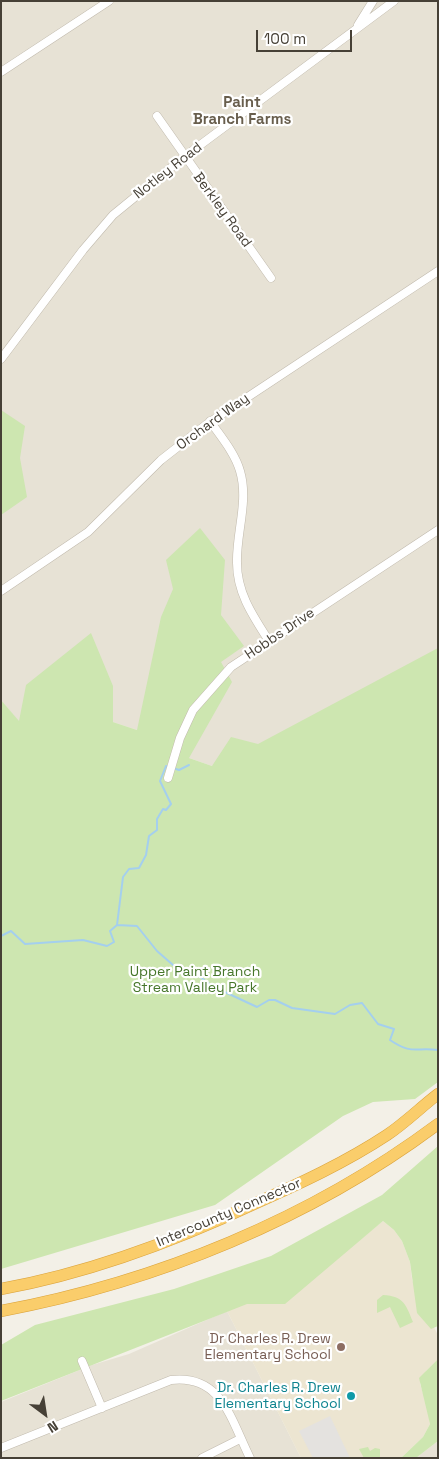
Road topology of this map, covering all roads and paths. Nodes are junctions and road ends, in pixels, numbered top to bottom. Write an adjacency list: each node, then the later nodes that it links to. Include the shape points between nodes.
1 (109, 1): 5 (street)
2 (373, 1): 4 (street)
3 (394, 1): 4 (street, Notley Road)
4 (356, 30): 7 (street, Notley Road)
5 (1, 72)
6 (157, 116): 7 (street, Berkley Road)
7 (184, 157): 9 (street, Berkley Road); 10 (street, Notley Road, via 113,216 83,250)
8 (438, 271): 11 (street, Orchard Way)
9 (271, 278)
10 (1, 359)
11 (210, 421): 13 (street, Orchard Way, via 161,460 88,532); 14 (street, via 240,471 243,490 236,562 238,582 249,610)
12 (438, 530): 14 (street, Hobbs Drive)
13 (1, 591)
14 (269, 641): 15 (street, Hobbs Drive, via 231,667 193,710 180,738)
15 (168, 778)
16 (438, 1094): 18 (highway, Intercounty Connector, via 388,1134 336,1165 192,1233 41,1282)
17 (438, 1124): 19 (highway, Intercounty Connector, via 414,1142 306,1206 200,1254 120,1284)
18 (1, 1289)
19 (1, 1312)
20 (82, 1361): 21 (street)
21 (102, 1408): 22 (street, via 171,1380 192,1379 217,1395); 23 (street)
22 (240, 1439): 24 (street); 25 (street)
23 (1, 1448)
24 (202, 1458)
25 (250, 1458)

